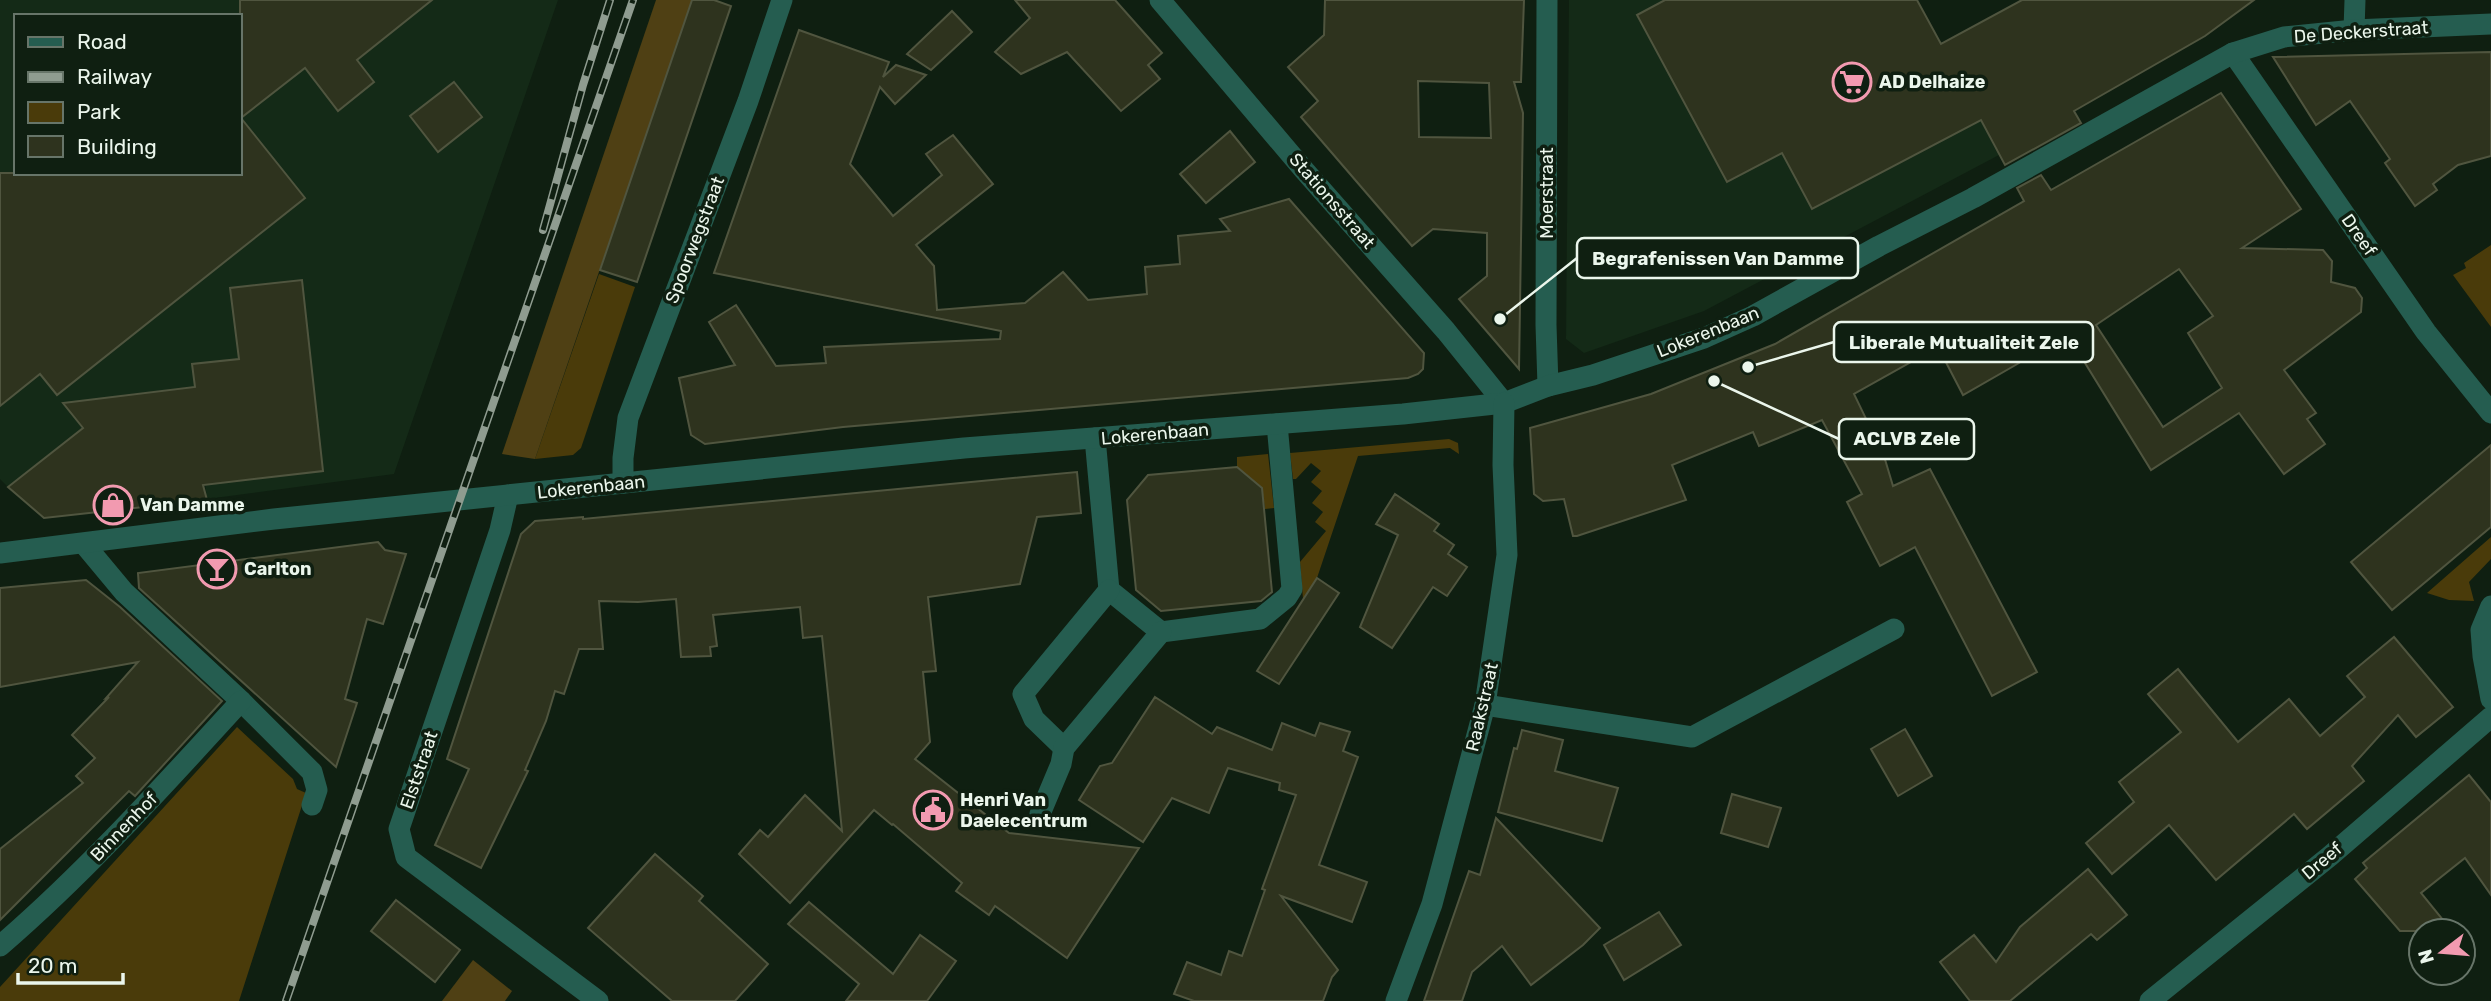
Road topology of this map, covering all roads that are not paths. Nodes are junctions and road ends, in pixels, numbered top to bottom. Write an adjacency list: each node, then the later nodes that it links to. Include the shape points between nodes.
1 (782, 0): 13 (street, Spoorwegstraat, via 628,418)
2 (1160, 0): 9 (street, Stationsstraat)
3 (1547, 0): 8 (street, Moerstraat)
4 (2355, 0): 6 (street)
5 (2491, 24): 6 (street, De Deckerstraat)
6 (2354, 30): 7 (street, De Deckerstraat, via 2284,37)
7 (2233, 53): 8 (street, Lokerenbaan, via 1753,316 1704,338); 10 (street, Dreef, via 2426,332)
8 (1549, 386): 9 (street, Lokerenbaan)
9 (1504, 403): 11 (street, Lokerenbaan); 23 (street, Raakstraat, via 1507,555)
10 (2491, 413)
11 (1277, 424): 12 (street, Lokerenbaan); 20 (street, via 1292,589 1260,620)
12 (1095, 439): 13 (street, Lokerenbaan); 17 (street)
13 (623, 484): 14 (street, Lokerenbaan)
14 (509, 495): 15 (street, Lokerenbaan); 29 (street, Elststraat, via 400,829 406,857)
15 (84, 544): 16 (street, Lokerenbaan); 22 (street, via 124,592)
16 (0, 553)
17 (1109, 590): 20 (street); 25 (street, via 1023,694 1034,719)
18 (2491, 606): 21 (street, via 2481,630)
19 (1894, 629): 23 (street, via 1692,737)
20 (1161, 632): 25 (street)
21 (2491, 699)
22 (241, 701): 26 (street, via 312,772 317,790); 28 (street, Binnenhof, via 134,818)
23 (1485, 705): 30 (street, Raakstraat, via 1432,904)
24 (2491, 717): 31 (street, Dreef, via 2330,856)
25 (1064, 747): 27 (street)
26 (312, 805)
27 (1040, 814)
28 (0, 946)
29 (598, 1001)
30 (1395, 1001)
31 (2150, 1001)

